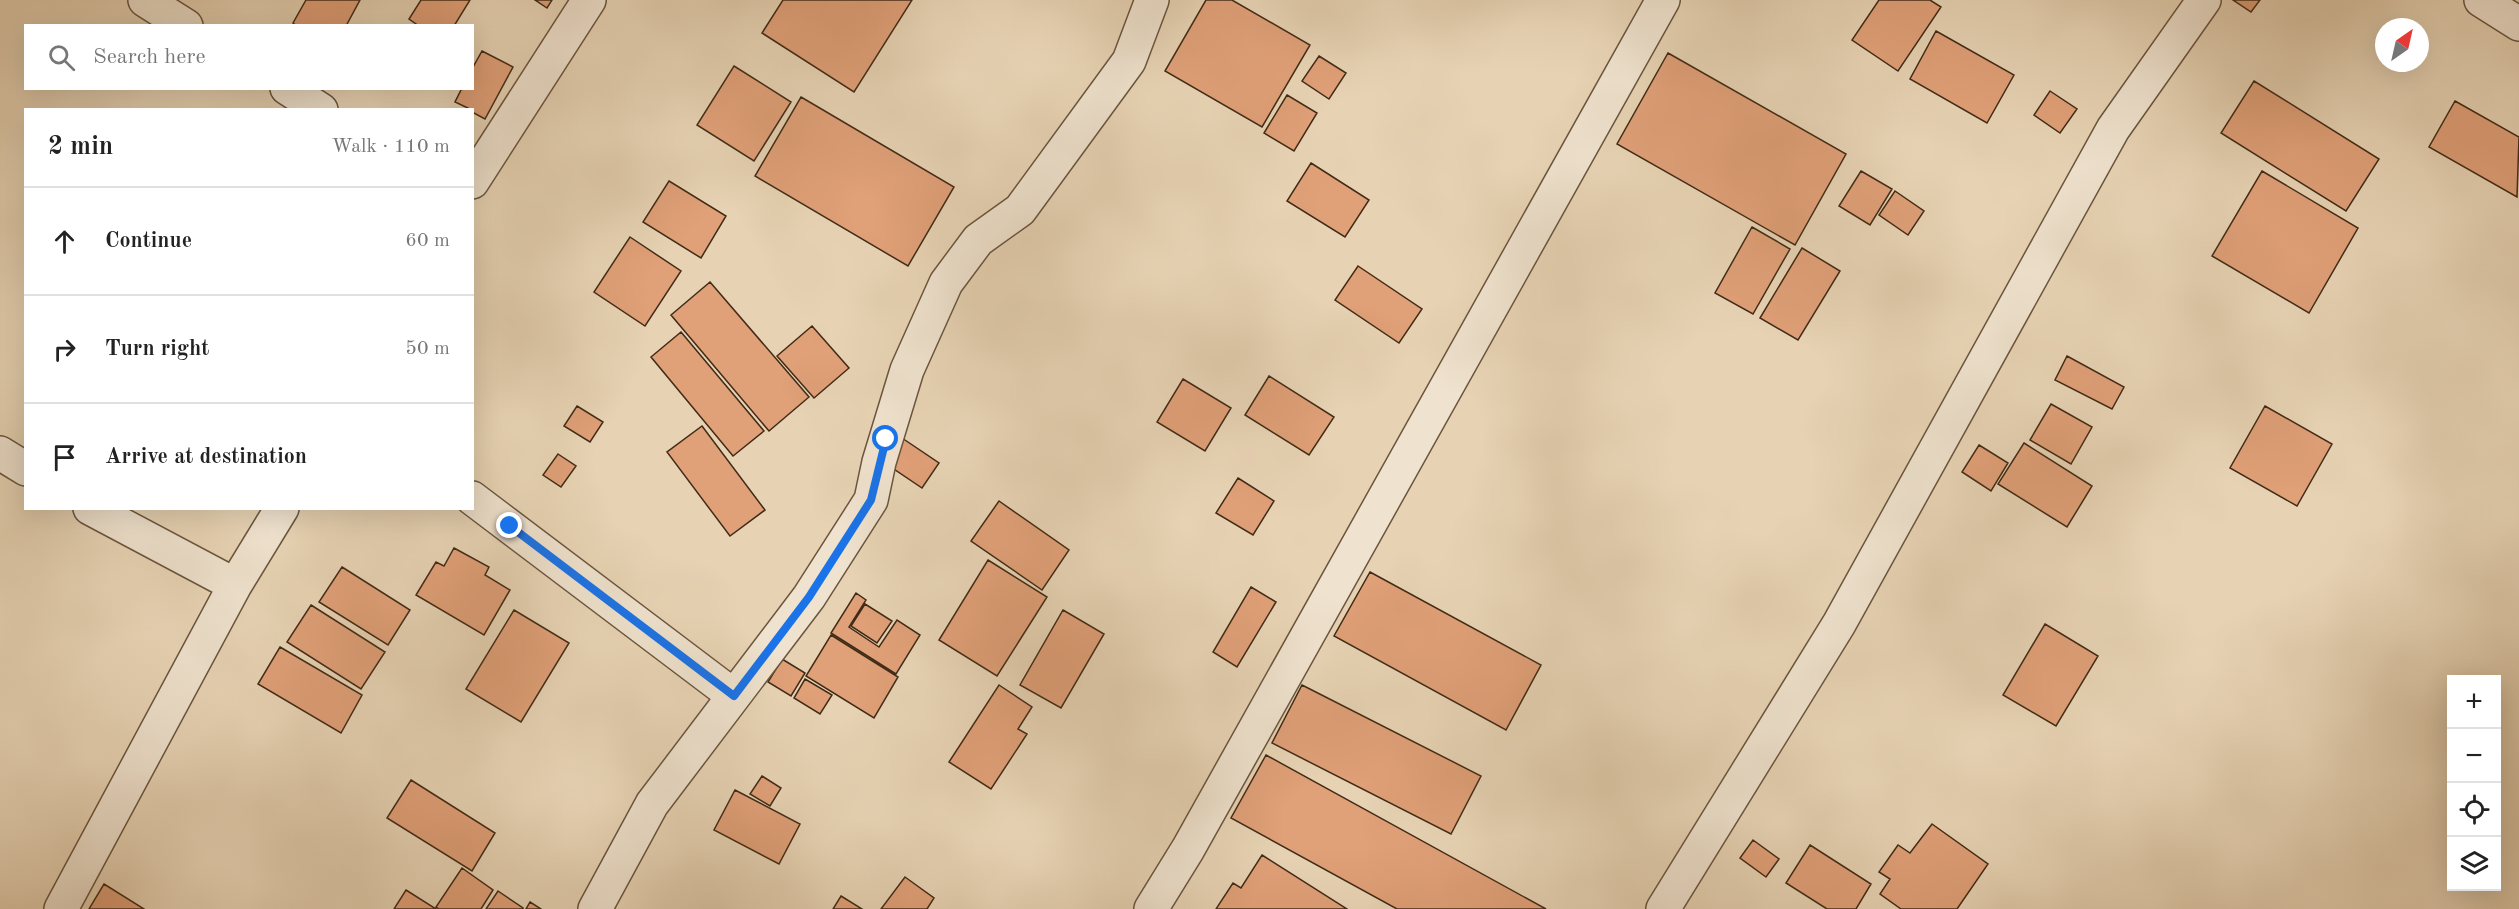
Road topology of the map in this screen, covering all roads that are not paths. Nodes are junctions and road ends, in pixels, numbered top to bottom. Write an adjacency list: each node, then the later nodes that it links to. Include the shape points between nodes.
1 (145, 0): 7 (street)
2 (589, 0): 11 (street)
3 (1152, 0): 18 (street, via 1129,61 1020,210 978,240 946,283 908,370 871,500 809,597)
4 (1663, 0): 21 (street, via 1194,839)
5 (2204, 0): 22 (street, via 2113,129 1839,624)
6 (2481, 0): 8 (street)
7 (183, 24)
8 (2519, 24)
9 (290, 90): 10 (street)
10 (318, 108)
11 (474, 179)
12 (0, 453): 13 (street)
13 (24, 468)
14 (474, 500): 18 (street)
15 (94, 510): 17 (street)
16 (281, 510): 17 (street)
17 (235, 585): 19 (street)
18 (734, 696): 20 (street, via 652,804)
19 (61, 909)
20 (595, 909)
21 (1151, 909)
22 (1663, 909)

